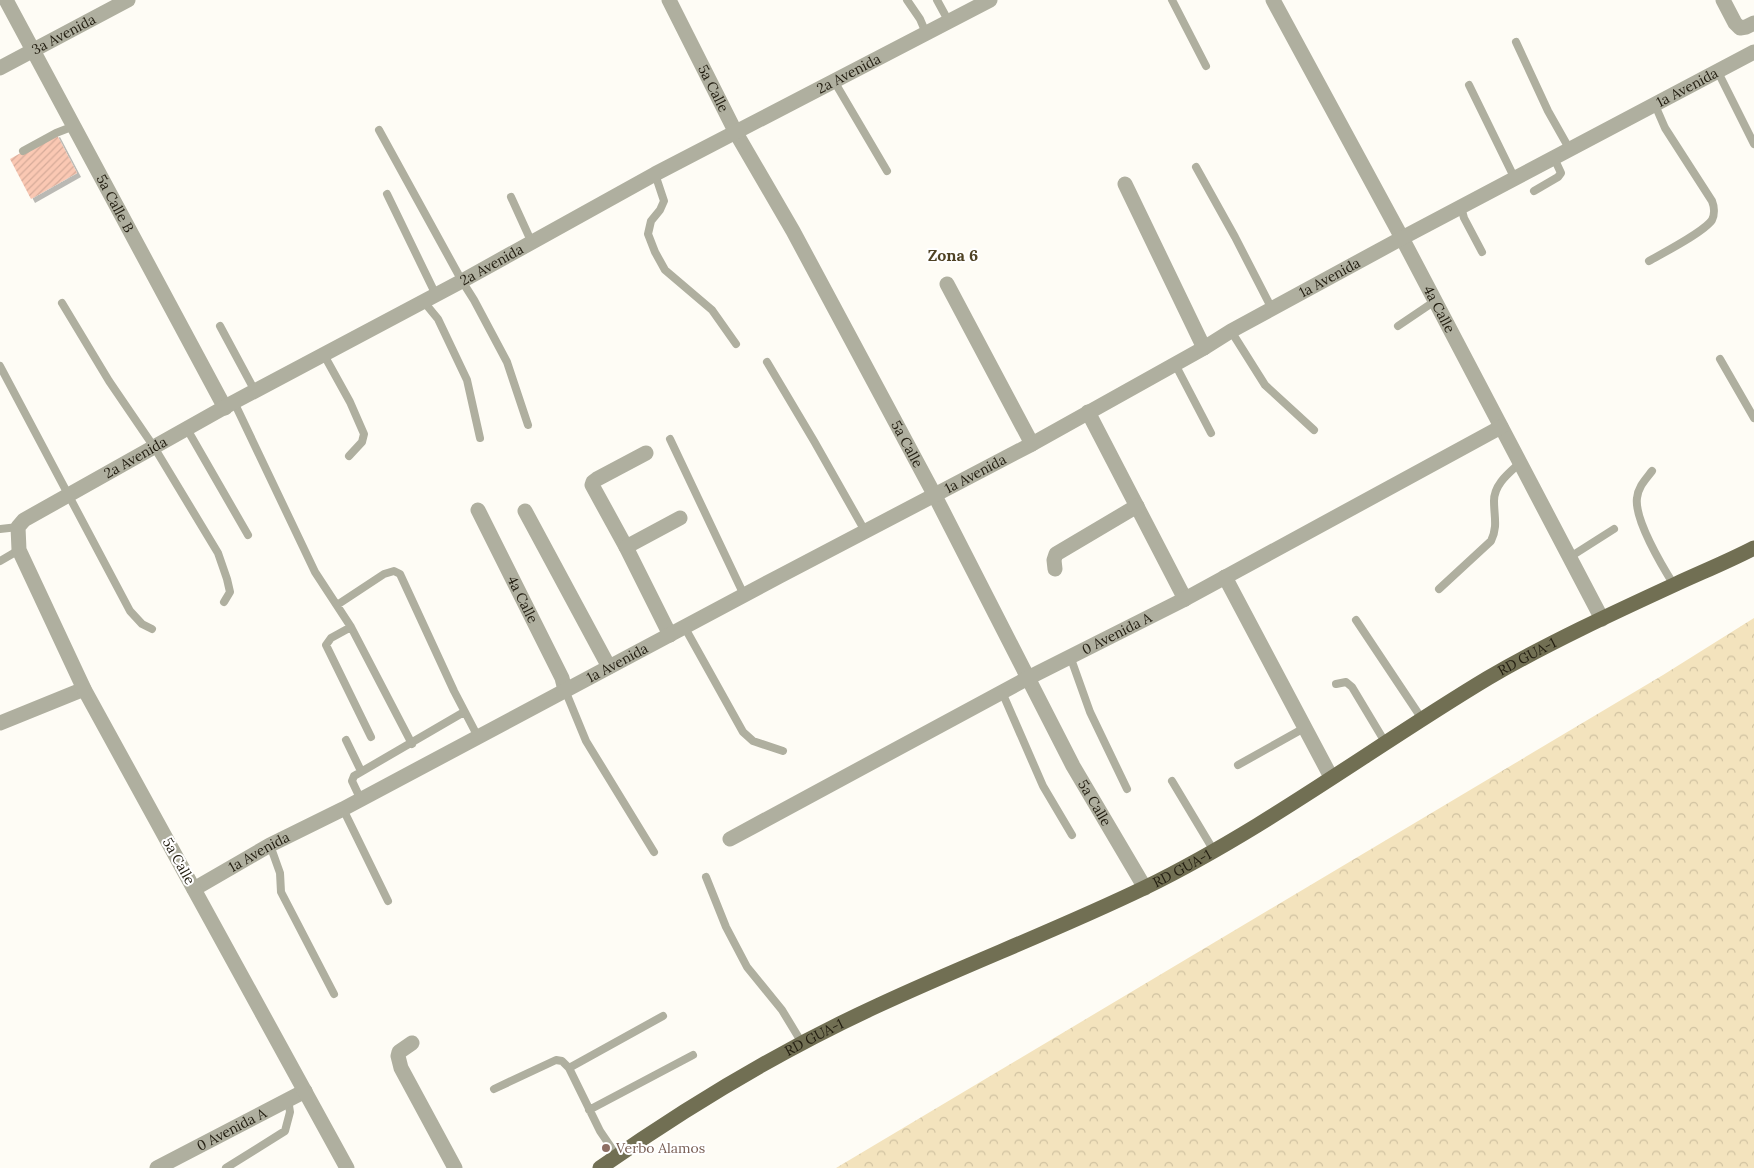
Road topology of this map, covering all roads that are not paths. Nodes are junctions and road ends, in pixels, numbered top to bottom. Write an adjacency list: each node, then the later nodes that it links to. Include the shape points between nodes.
1 (6, 0): 14 (street, 5a Calle B)
2 (669, 0): 24 (street, 5a Calle)
3 (906, 0): 12 (lane)
4 (938, 0): 10 (lane)
5 (990, 0): 10 (street, 2a Avenida)
6 (1172, 0): 16 (lane)
7 (1273, 0): 38 (street, 4a Calle)
8 (1723, 0): 11 (street, via 1740,28)
9 (124, 1): 14 (street, 3a Avenida)
10 (949, 22): 12 (street, 2a Avenida)
11 (1754, 24)
12 (926, 33): 19 (street, 2a Avenida)
13 (1516, 42): 26 (lane)
14 (33, 50): 17 (street, 3a Avenida); 22 (street, 5a Calle B)
15 (1751, 55): 18 (street, 1a Avenida)
16 (1206, 66)
17 (0, 68)
18 (1718, 72): 21 (street, 1a Avenida); 25 (lane)
19 (834, 81): 24 (street, 2a Avenida); 30 (lane)
20 (1469, 84): 32 (lane)
21 (1655, 105): 26 (street, 1a Avenida); 41 (lane, via 1665,128 1712,200 1714,209 1712,220 1701,230)
22 (74, 126): 27 (lane); 59 (street, 5a Calle B)
23 (379, 130): 42 (lane)
24 (736, 133): 31 (street, 2a Avenida); 75 (street, 5a Calle, via 793,230)
25 (1754, 144)
26 (1570, 150): 28 (street, 1a Avenida)
27 (23, 151)
28 (1554, 158): 32 (street, 1a Avenida); 34 (lane, via 1561,173)
29 (1196, 168): 47 (lane)
30 (887, 171)
31 (655, 174): 39 (street, 2a Avenida); 51 (lane, via 664,201 651,221 648,234 655,252 665,270 712,310)
32 (1515, 179): 37 (street, 1a Avenida)
33 (1125, 184): 52 (street)
34 (1534, 190)
35 (387, 194): 44 (lane)
36 (510, 197): 39 (lane)
37 (1461, 207): 38 (street, 1a Avenida); 40 (lane)
38 (1402, 238): 45 (street, 4a Calle); 47 (street, 1a Avenida)
39 (532, 243): 42 (street, 2a Avenida)
40 (1482, 252)
41 (1649, 261)
42 (462, 281): 44 (street, 2a Avenida); 62 (lane, via 507,362)
43 (947, 284): 69 (street)
44 (430, 298): 53 (street, 2a Avenida); 67 (lane, via 467,380)
45 (1435, 301): 49 (lane); 63 (street, 4a Calle)
46 (62, 303): 70 (lane)
47 (1272, 309): 50 (street, 1a Avenida)
48 (220, 326): 58 (lane)
49 (1398, 326)
50 (1231, 331): 52 (street, 1a Avenida); 65 (lane, via 1265,385)
51 (736, 344)
52 (1204, 348): 56 (street, 1a Avenida)
53 (324, 355): 58 (street, 2a Avenida); 72 (lane, via 364,434 362,442)
54 (1720, 359): 61 (lane)
55 (768, 362): 84 (lane)
56 (1175, 364): 60 (street, 1a Avenida); 66 (lane)
57 (0, 366): 76 (lane)
58 (255, 391): 59 (street, 2a Avenida)
59 (230, 405): 64 (street, 2a Avenida); 98 (lane, via 315,572)
60 (1088, 412): 69 (street, 1a Avenida); 77 (street)
61 (1754, 418)
62 (528, 426)
63 (1501, 427): 73 (street, 4a Calle); 92 (street, 0 Avenida A)
64 (187, 428): 70 (street, 2a Avenida); 85 (lane)
65 (1314, 430)
66 (1210, 433)
67 (480, 438)
68 (670, 440): 95 (lane)
69 (1032, 444): 75 (street, 1a Avenida)
70 (154, 447): 76 (street, 2a Avenida); 97 (lane, via 218,553 230,592)
71 (646, 453): 86 (street, via 593,482 592,486)
72 (349, 456)
73 (1521, 462): 89 (street, 4a Calle); 94 (lane, via 1496,490 1495,532 1491,541)
74 (1652, 471): 93 (lane, via 1639,488 1636,500 1640,519)
75 (934, 494): 84 (street, 1a Avenida); 107 (street, 5a Calle)
76 (68, 495): 81 (street, 2a Avenida, via 24,520); 103 (lane, via 130,611)
77 (1137, 506): 91 (street, via 1056,554); 96 (street)
78 (478, 510): 110 (street, 4a Calle, via 562,678)
79 (524, 511): 106 (street)
80 (680, 518): 86 (street)
81 (18, 527): 82 (lane); 88 (street)
82 (0, 529)
83 (1614, 529): 89 (lane)
84 (864, 531): 95 (street, 1a Avenida)
85 (248, 535)
86 (626, 548): 104 (street)
87 (1754, 548): 93 (main road, RD GUA-1)
88 (19, 550): 90 (lane); 109 (street, 5a Calle)
89 (1570, 556): 99 (street, 4a Calle)
90 (0, 561)
91 (1055, 569)
92 (1225, 577): 96 (street, 0 Avenida A); 115 (street)
93 (1674, 585): 99 (main road, RD GUA-1)
94 (1439, 588)
95 (744, 595): 102 (street, 1a Avenida)
96 (1185, 599): 105 (street, 0 Avenida A)
97 (224, 602)
98 (337, 605): 101 (lane); 112 (lane, via 384,574 394,571 400,574)
99 (1602, 619): 113 (main road, RD GUA-1, via 1542,648)
100 (1356, 620): 113 (lane)
101 (351, 628): 116 (lane, via 331,638 326,645); 120 (lane)
102 (684, 628): 104 (street, 1a Avenida); 121 (lane, via 743,732 753,741)
103 (152, 629)
104 (670, 635): 106 (street, 1a Avenida)
105 (1070, 656): 107 (street, 0 Avenida A); 126 (lane, via 1090,712)
106 (610, 667): 110 (street, 1a Avenida)
107 (1028, 678): 111 (street, 0 Avenida A); 135 (street, 5a Calle, via 1073,766)
108 (1336, 684): 119 (lane, via 1346,682 1352,687)
109 (84, 689): 114 (street); 136 (street, 5a Calle)
110 (565, 690): 117 (street, 1a Avenida); 133 (lane, via 586,741)
111 (1002, 692): 129 (lane, via 1043,786); 130 (street, 0 Avenida A)
112 (464, 712): 117 (lane); 120 (lane)
113 (1422, 719): 119 (main road, RD GUA-1)
114 (0, 723)
115 (1306, 726): 122 (lane); 124 (street)
116 (371, 737)
117 (478, 737): 127 (street, 1a Avenida)
118 (346, 740): 123 (lane)
119 (1385, 742): 124 (main road, RD GUA-1)
120 (412, 744): 123 (lane)
121 (783, 750)
122 (1238, 765)
123 (361, 771): 127 (lane, via 352,779)
124 (1331, 777): 132 (main road, RD GUA-1)
125 (1172, 781): 132 (lane)
126 (1127, 789)
127 (361, 800): 128 (street, 1a Avenida)
128 (343, 809): 131 (street, 1a Avenida); 137 (lane)
129 (1072, 835)
130 (730, 839)
131 (270, 845): 136 (street, 1a Avenida); 138 (lane, via 280,873 280,892)
132 (1214, 851): 135 (main road, RD GUA-1)
133 (654, 852)
134 (706, 878): 141 (lane, via 747,967 782,1010)
135 (1146, 888): 141 (main road, RD GUA-1, via 879,1005)
136 (194, 889): 145 (street, 5a Calle)
137 (388, 901)
138 (334, 994)
139 (663, 1016): 143 (lane)
140 (412, 1043): 152 (street, via 399,1052 402,1068)
141 (802, 1043): 148 (main road, RD GUA-1, via 741,1077)
142 (693, 1054): 147 (lane)
143 (569, 1068): 144 (lane, via 556,1060); 147 (lane)
144 (494, 1089)
145 (305, 1091): 146 (street, 0 Avenida A); 151 (street, 5a Calle)
146 (288, 1099): 149 (street, 0 Avenida A); 150 (lane, via 290,1112 285,1131)
147 (589, 1110): 148 (lane)
148 (617, 1156): 153 (main road, RD GUA-1)
149 (156, 1168)
150 (226, 1168)
151 (347, 1168)
152 (455, 1168)
153 (600, 1168)

